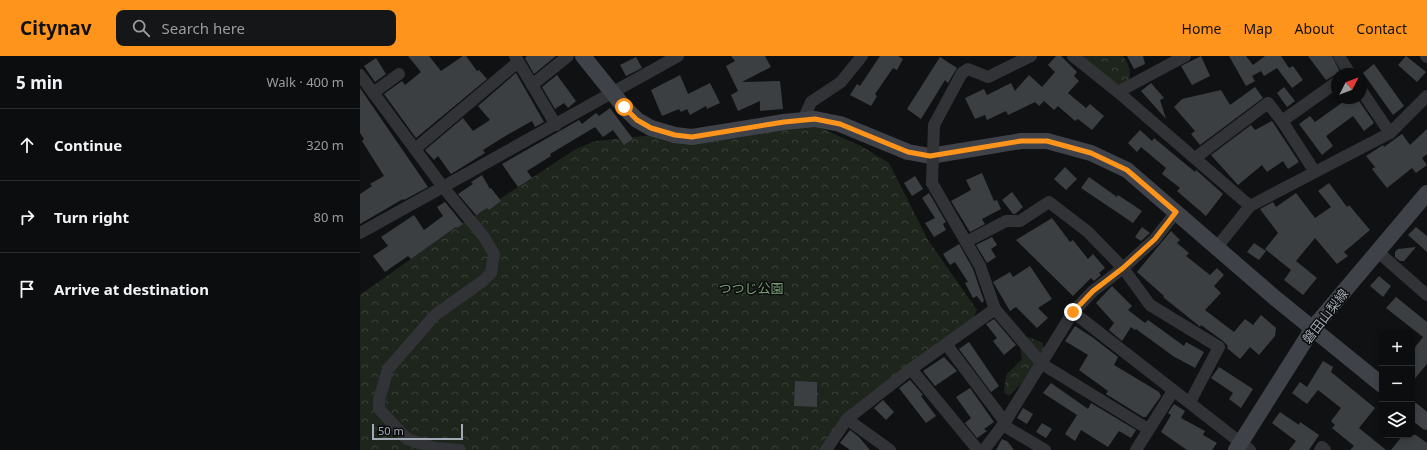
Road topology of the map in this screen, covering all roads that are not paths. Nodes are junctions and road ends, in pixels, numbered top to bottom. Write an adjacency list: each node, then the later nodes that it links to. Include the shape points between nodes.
1 (568, 56): 13 (street)
2 (583, 56): 17 (street)
3 (678, 56): 17 (street)
4 (862, 56): 20 (street, via 841,82 811,102)
5 (1031, 56): 32 (street, bridge, via 988,77 968,70 962,73 934,125 932,183)
6 (1073, 56): 15 (street)
7 (1184, 56): 15 (street)
8 (1338, 56): 10 (street)
9 (517, 59): 13 (street); 24 (street)
10 (1345, 68)
11 (399, 74): 16 (street)
12 (361, 77): 16 (street)
13 (532, 85): 22 (street)
14 (1331, 86): 21 (street)
15 (1118, 92): 25 (street)
16 (373, 93): 24 (street)
17 (613, 93): 20 (street, via 637,120 651,128 675,135 692,137); 22 (street)
18 (1427, 96): 23 (street)
19 (1367, 99): 23 (street)
20 (803, 120): 30 (street, via 815,119 840,124 908,152 930,156 1021,141 1047,141 1066,145 1091,153 1127,170)
21 (1282, 121): 25 (street, via 1268,103); 26 (street)
22 (556, 125): 27 (street)
23 (1390, 133): 26 (street)
24 (415, 149): 27 (street)
25 (1195, 158): 29 (street)
26 (1315, 172): 29 (street)
27 (443, 187): 31 (street); 52 (street, via 484,237 494,254 491,273 435,315 388,369 379,409 407,439 435,448)
28 (1427, 193): 34 (street, 磐田山梨線)
29 (1250, 206): 33 (street)
30 (1176, 212): 33 (street); 35 (street, via 1155,239)
31 (360, 233)
32 (966, 242): 35 (street, via 1006,221 1020,221 1049,202 1088,232); 37 (street, via 980,266)
33 (1217, 247): 39 (street)
34 (1378, 251): 36 (street); 39 (street, 磐田山梨線)
35 (1123, 268): 38 (street, via 1093,291); 45 (street, via 1150,305 1219,347)
36 (1424, 288)
37 (995, 309): 40 (street); 41 (street)
38 (1073, 312): 41 (street); 44 (street)
39 (1313, 328): 43 (street); 51 (street, 磐田山梨線)
40 (946, 344): 42 (street); 49 (street)
41 (1042, 364): 49 (street); 50 (street)
42 (911, 369): 47 (street); 55 (street)
43 (1379, 383)
44 (1173, 391): 45 (street); 50 (street)
45 (1190, 402): 51 (street)
46 (1415, 412): 48 (street)
47 (847, 419): 53 (street); 54 (street)
48 (1427, 422)
49 (1004, 423): 56 (street); 57 (street)
50 (1148, 429): 58 (street)
51 (1242, 447)
52 (460, 450)
53 (826, 450)
54 (890, 450)
55 (978, 450)
56 (984, 450)
57 (1045, 450)
58 (1136, 450)
59 (1320, 450): 60 (street, via 1322,447)
60 (1325, 450)

